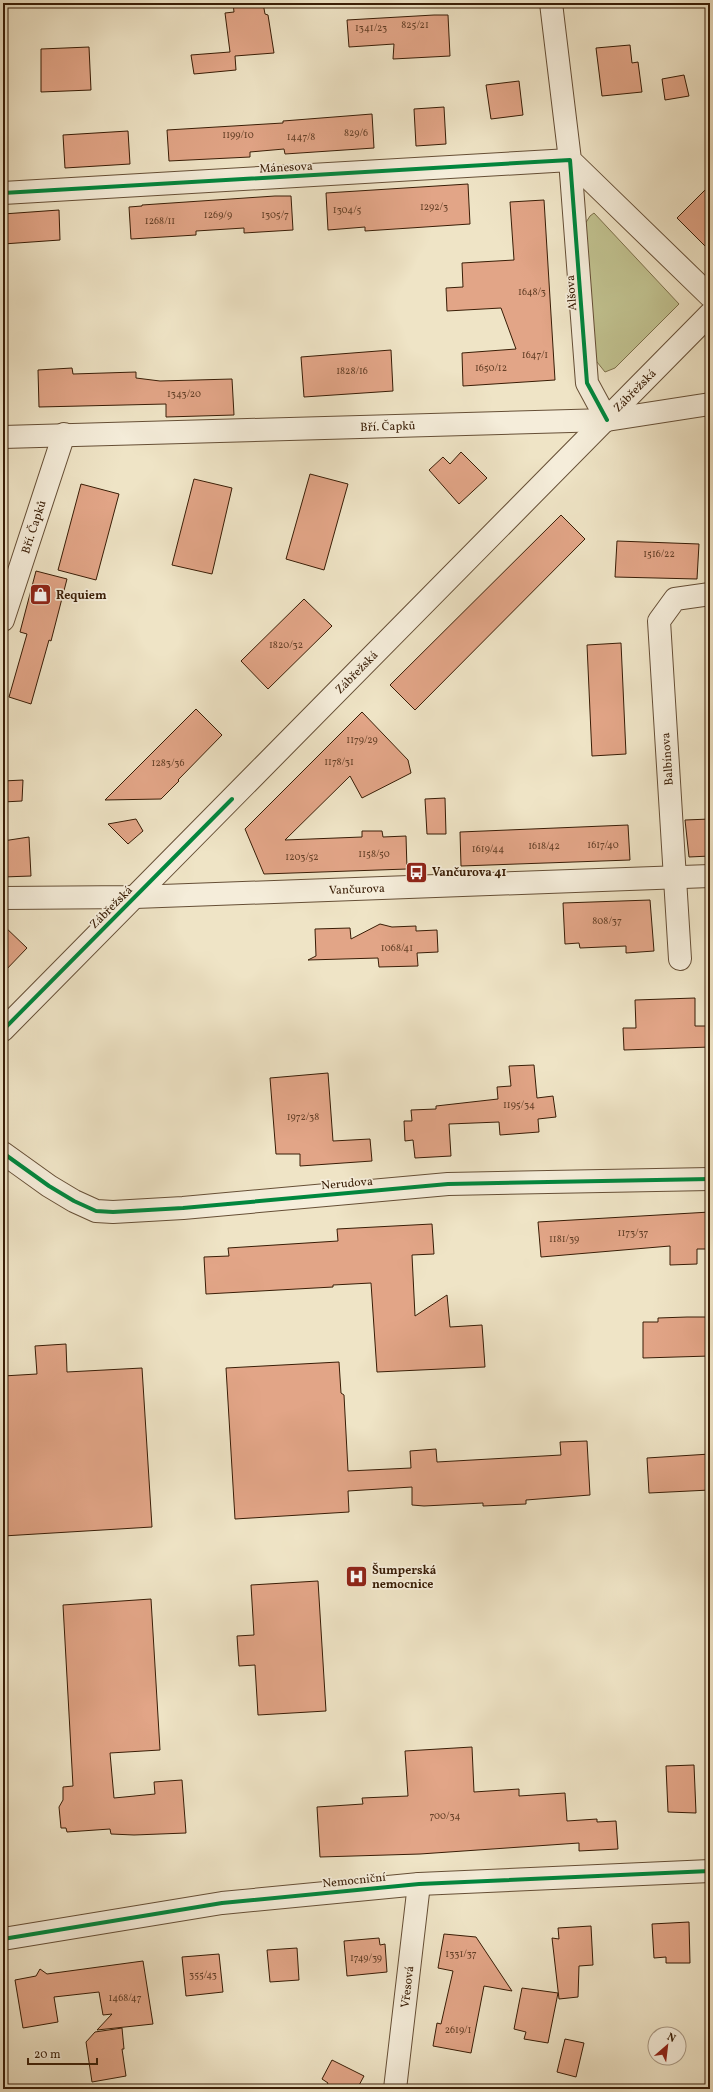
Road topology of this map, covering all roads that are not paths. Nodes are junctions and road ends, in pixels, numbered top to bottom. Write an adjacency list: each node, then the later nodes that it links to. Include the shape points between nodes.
1 (551, 3): 2 (street, Alšova)
2 (570, 160): 3 (street, Mánesova); 4 (street); 7 (street, Alšova, via 587,383)
3 (3, 194)
4 (710, 296)
5 (710, 314): 7 (street, Zábřežská)
6 (710, 404): 7 (street, Bří. Čapků)
7 (607, 420): 8 (street, Bří. Čapků); 14 (street, Zábřežská)
8 (64, 434): 9 (street, Bří. Čapků); 11 (street, Bří. Čapků)
9 (3, 437)
10 (710, 594): 13 (street, Balbínova, via 675,599 658,621)
11 (3, 620)
12 (710, 876): 13 (street, Vančurova)
13 (675, 877): 14 (street, Vančurova); 16 (street, Balbínova)
14 (135, 897): 15 (street, Vančurova); 17 (street, Zábřežská)
15 (3, 898)
16 (680, 959)
17 (3, 1030)
18 (3, 1153): 19 (street, Nerudova, via 49,1186 74,1200 96,1211 113,1212 448,1184)
19 (710, 1179)
20 (710, 1871): 21 (street, Nemocniční)
21 (419, 1884): 22 (street, Nemocniční, via 222,1903); 23 (street, Vřesová)
22 (3, 1939)
23 (395, 2089)

